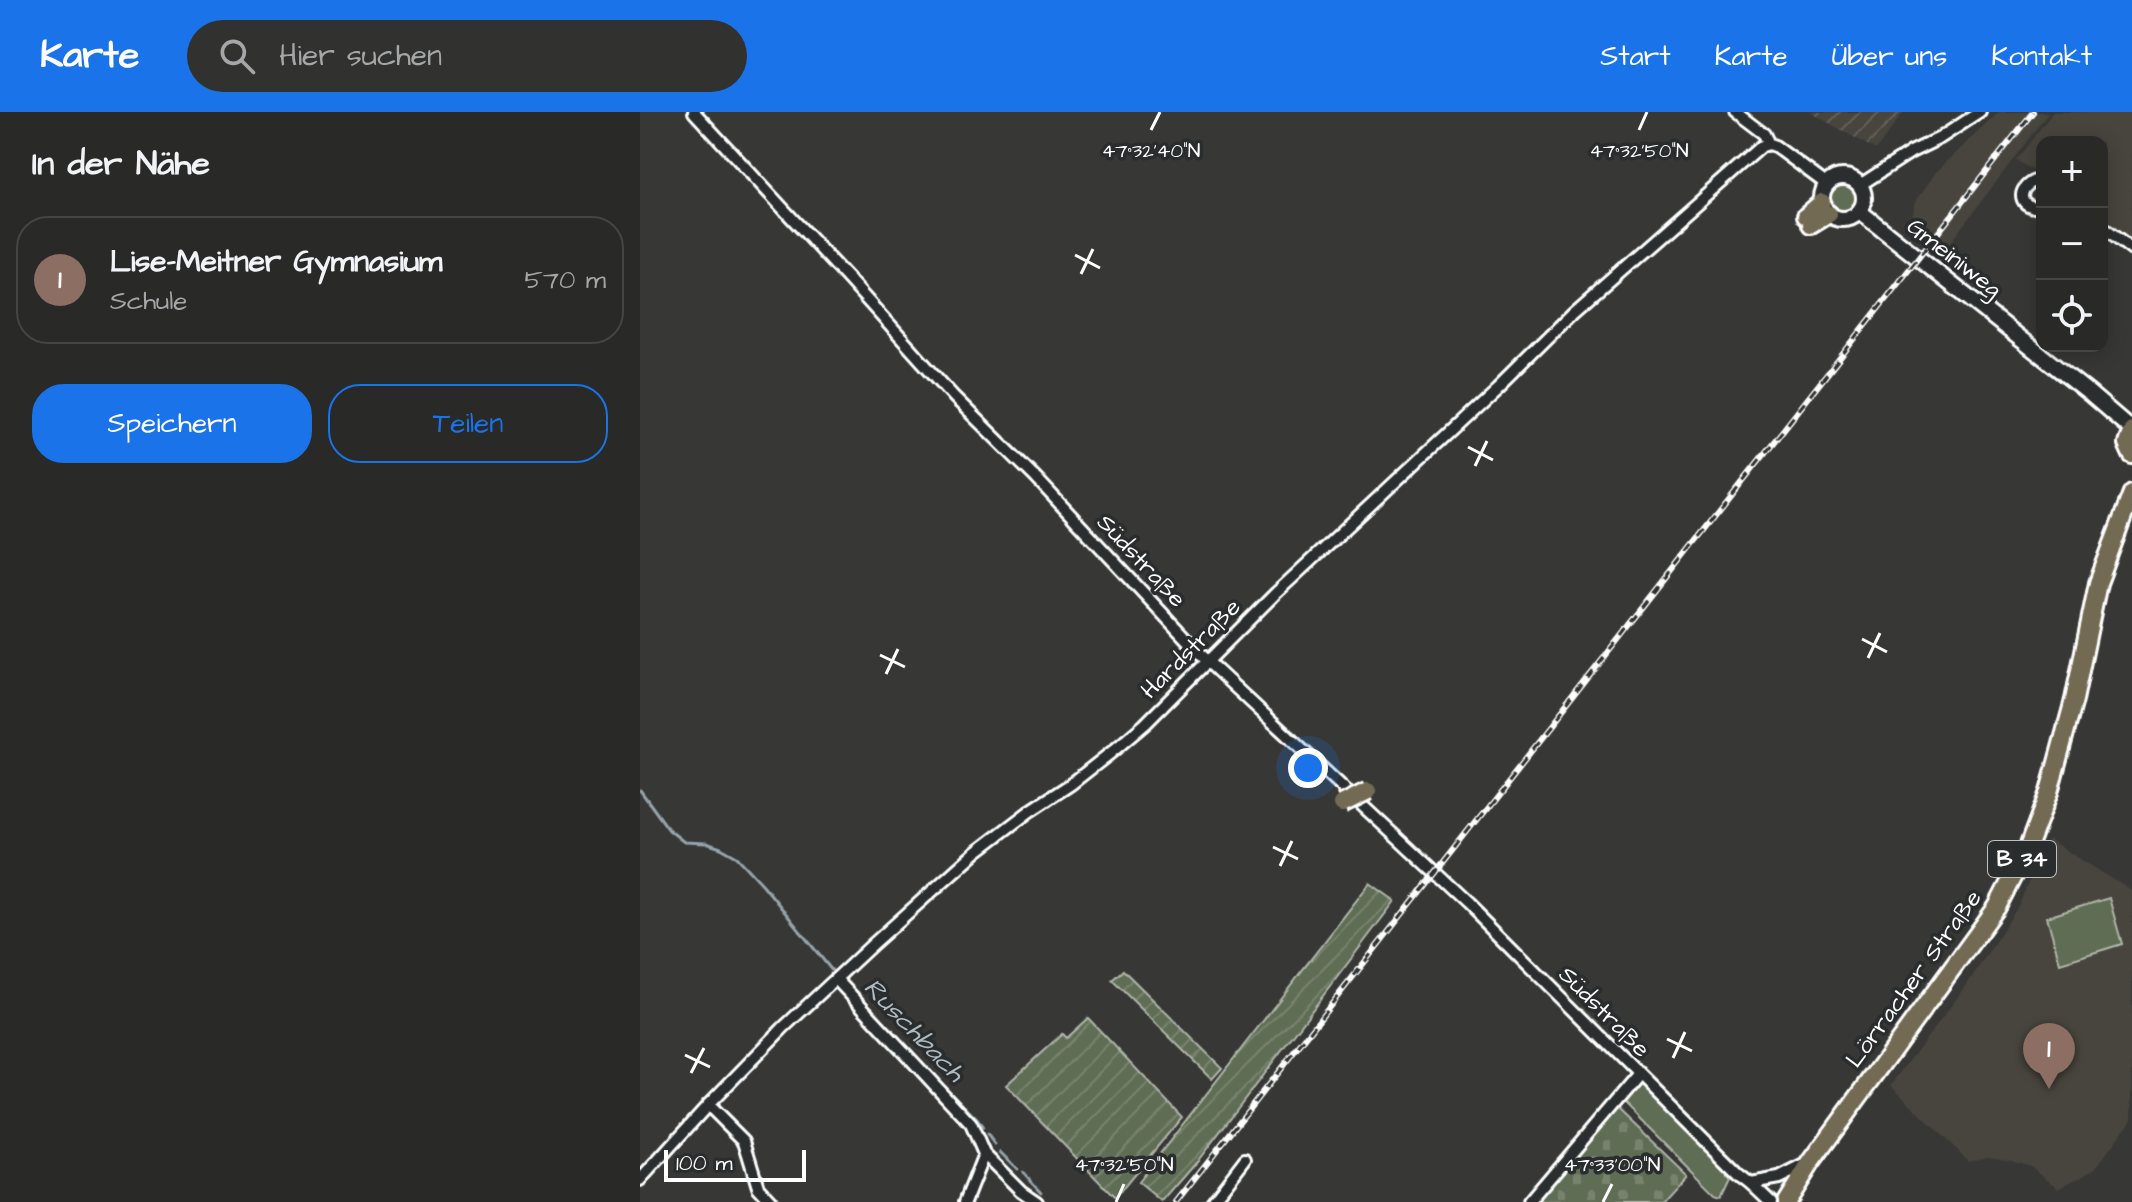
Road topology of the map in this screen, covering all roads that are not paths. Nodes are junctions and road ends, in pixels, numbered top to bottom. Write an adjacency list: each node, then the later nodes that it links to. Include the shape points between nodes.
1 (694, 112): 17 (street, Südstraße, via 954,397)
2 (1735, 112): 4 (street)
3 (1980, 112): 7 (street)
4 (1769, 144): 6 (street); 17 (street, Hardstraße, via 1575,310)
5 (2036, 180): 8 (street, via 2021,192 2026,204)
6 (1826, 184): 7 (street, via 1841,176); 9 (street)
7 (1860, 185): 10 (street, via 1864,198)
8 (2036, 207)
9 (1825, 208): 10 (street, via 1841,219); 11 (main road)
10 (1859, 211): 14 (street, Gmeiniweg)
11 (1808, 220)
12 (2108, 232): 13 (street)
13 (2132, 250)
14 (2132, 430): 15 (main road, via 2127,444)
15 (2132, 455)
16 (2132, 493): 25 (main road, Lörracher Straße / B 34, via 2098,583 2058,761 2024,855 1997,907)
17 (1207, 661): 20 (street, Hardstraße, via 1145,724 976,852); 21 (street, Südstraße, via 1467,903)
18 (1368, 791): 19 (main road, bridge)
19 (1342, 804)
20 (836, 979): 22 (street, Hardstraße); 23 (street, via 971,1124)
21 (1638, 1074): 27 (street, Südstraße); 32 (street)
22 (708, 1105): 26 (street, Hardstraße); 28 (street, via 744,1141 758,1187)
23 (984, 1154): 29 (street); 30 (street)
24 (1245, 1159): 31 (street)
25 (1811, 1162): 27 (street, via 1779,1178); 34 (main road, Lörracher Straße / B 34)
26 (640, 1180)
27 (1751, 1183): 33 (street, Südstraße)
28 (771, 1201)
29 (965, 1202)
30 (1037, 1202)
31 (1212, 1202)
32 (1529, 1202)
33 (1771, 1202)
34 (1786, 1202)

